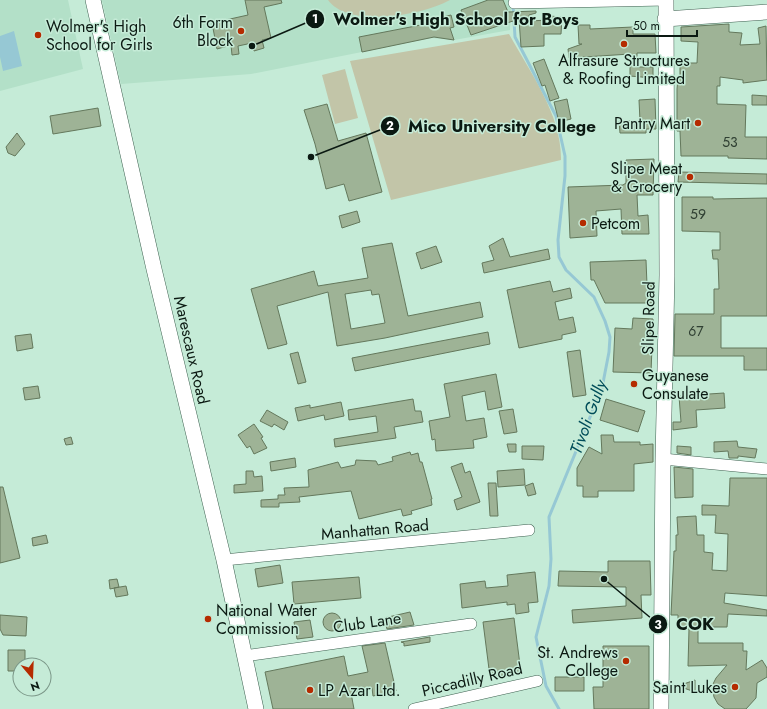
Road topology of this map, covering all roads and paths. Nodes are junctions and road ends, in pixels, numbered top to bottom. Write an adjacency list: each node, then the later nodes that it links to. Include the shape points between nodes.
1 (93, 0): 9 (main road, Marescaux Road)
2 (666, 0): 3 (street); 5 (main road, Slipe Road)
3 (514, 4)
4 (767, 12): 5 (main road)
5 (665, 19): 6 (main road, Slipe Road, via 667,275)
6 (663, 458): 7 (street); 15 (main road, Slipe Road)
7 (767, 469)
8 (530, 530): 9 (street, Manhattan Road)
9 (224, 560): 11 (main road, Marescaux Road)
10 (471, 624): 11 (street, Club Lane)
11 (244, 656): 13 (main road, Marescaux Road)
12 (537, 681): 14 (street, Piccadilly Road)
13 (256, 709)
14 (414, 709)
15 (661, 709)

